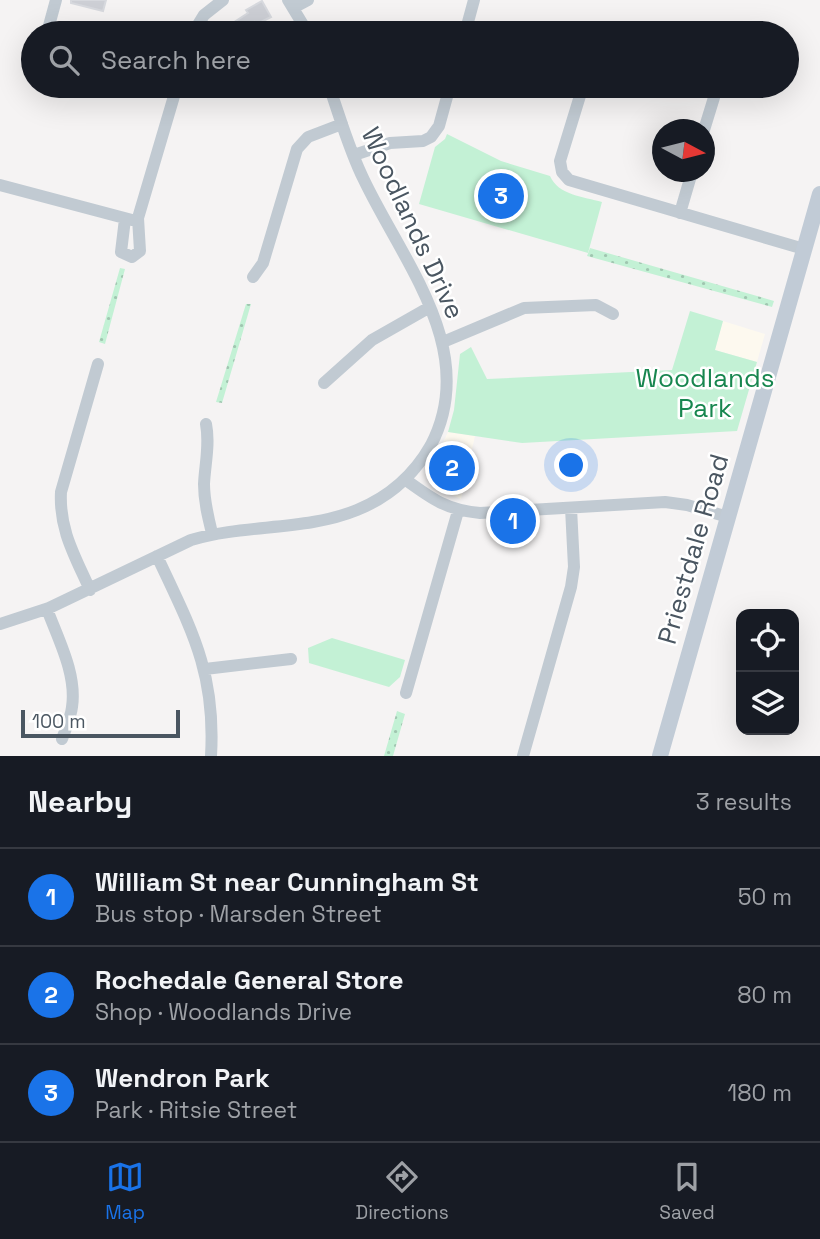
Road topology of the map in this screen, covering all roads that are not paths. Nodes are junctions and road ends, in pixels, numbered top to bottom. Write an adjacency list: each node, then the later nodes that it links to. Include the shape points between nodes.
1 (56, 0): 6 (street)
2 (223, 0): 7 (street)
3 (308, 0): 5 (street)
4 (474, 0): 9 (street)
5 (291, 4): 8 (street)
6 (50, 21)
7 (200, 21)
8 (301, 21)
9 (468, 21)
10 (173, 98): 19 (street, via 131,218)
11 (333, 98): 16 (street, Woodlands Drive)
12 (447, 98): 17 (street, via 432,137 390,143)
13 (579, 98): 21 (street, via 560,161 562,173 569,180)
14 (714, 98): 15 (street)
15 (708, 119)
16 (342, 124): 17 (street, Woodlands Drive); 23 (street, via 308,136 297,149 263,263)
17 (354, 155): 24 (street, Woodlands Drive)
18 (689, 182): 21 (street)
19 (0, 185)
20 (820, 194): 22 (street, Priestdale Road)
21 (680, 213): 22 (street)
22 (804, 249): 33 (street, Priestdale Road)
23 (253, 278)
24 (430, 307): 26 (street, Woodlands Drive); 28 (street, via 372,340)
25 (613, 314): 26 (street, via 596,305 524,308)
26 (443, 342): 30 (street, Woodlands Drive, via 447,389 443,410 436,435)
27 (98, 364): 36 (street, via 61,492 60,512)
28 (324, 383)
29 (205, 424): 34 (street, via 205,506)
30 (405, 480): 32 (street); 34 (street, Woodlands Drive, via 385,496 343,515)
31 (571, 508): 32 (street); 33 (street, via 665,502); 44 (street, via 571,587)
32 (458, 511): 41 (street)
33 (728, 517): 45 (street, Priestdale Road)
34 (212, 533): 35 (street, Woodlands Drive)
35 (157, 556): 36 (street, Woodlands Drive); 40 (street, via 196,638)
36 (90, 590): 37 (street, Woodlands Drive)
37 (47, 609): 38 (street, Woodlands Drive); 42 (street, via 74,691)
38 (0, 624)
39 (291, 659): 40 (street)
40 (205, 668): 43 (street, via 211,702)
41 (406, 693)
42 (62, 739)
43 (211, 756)
44 (523, 756)
45 (660, 756)

